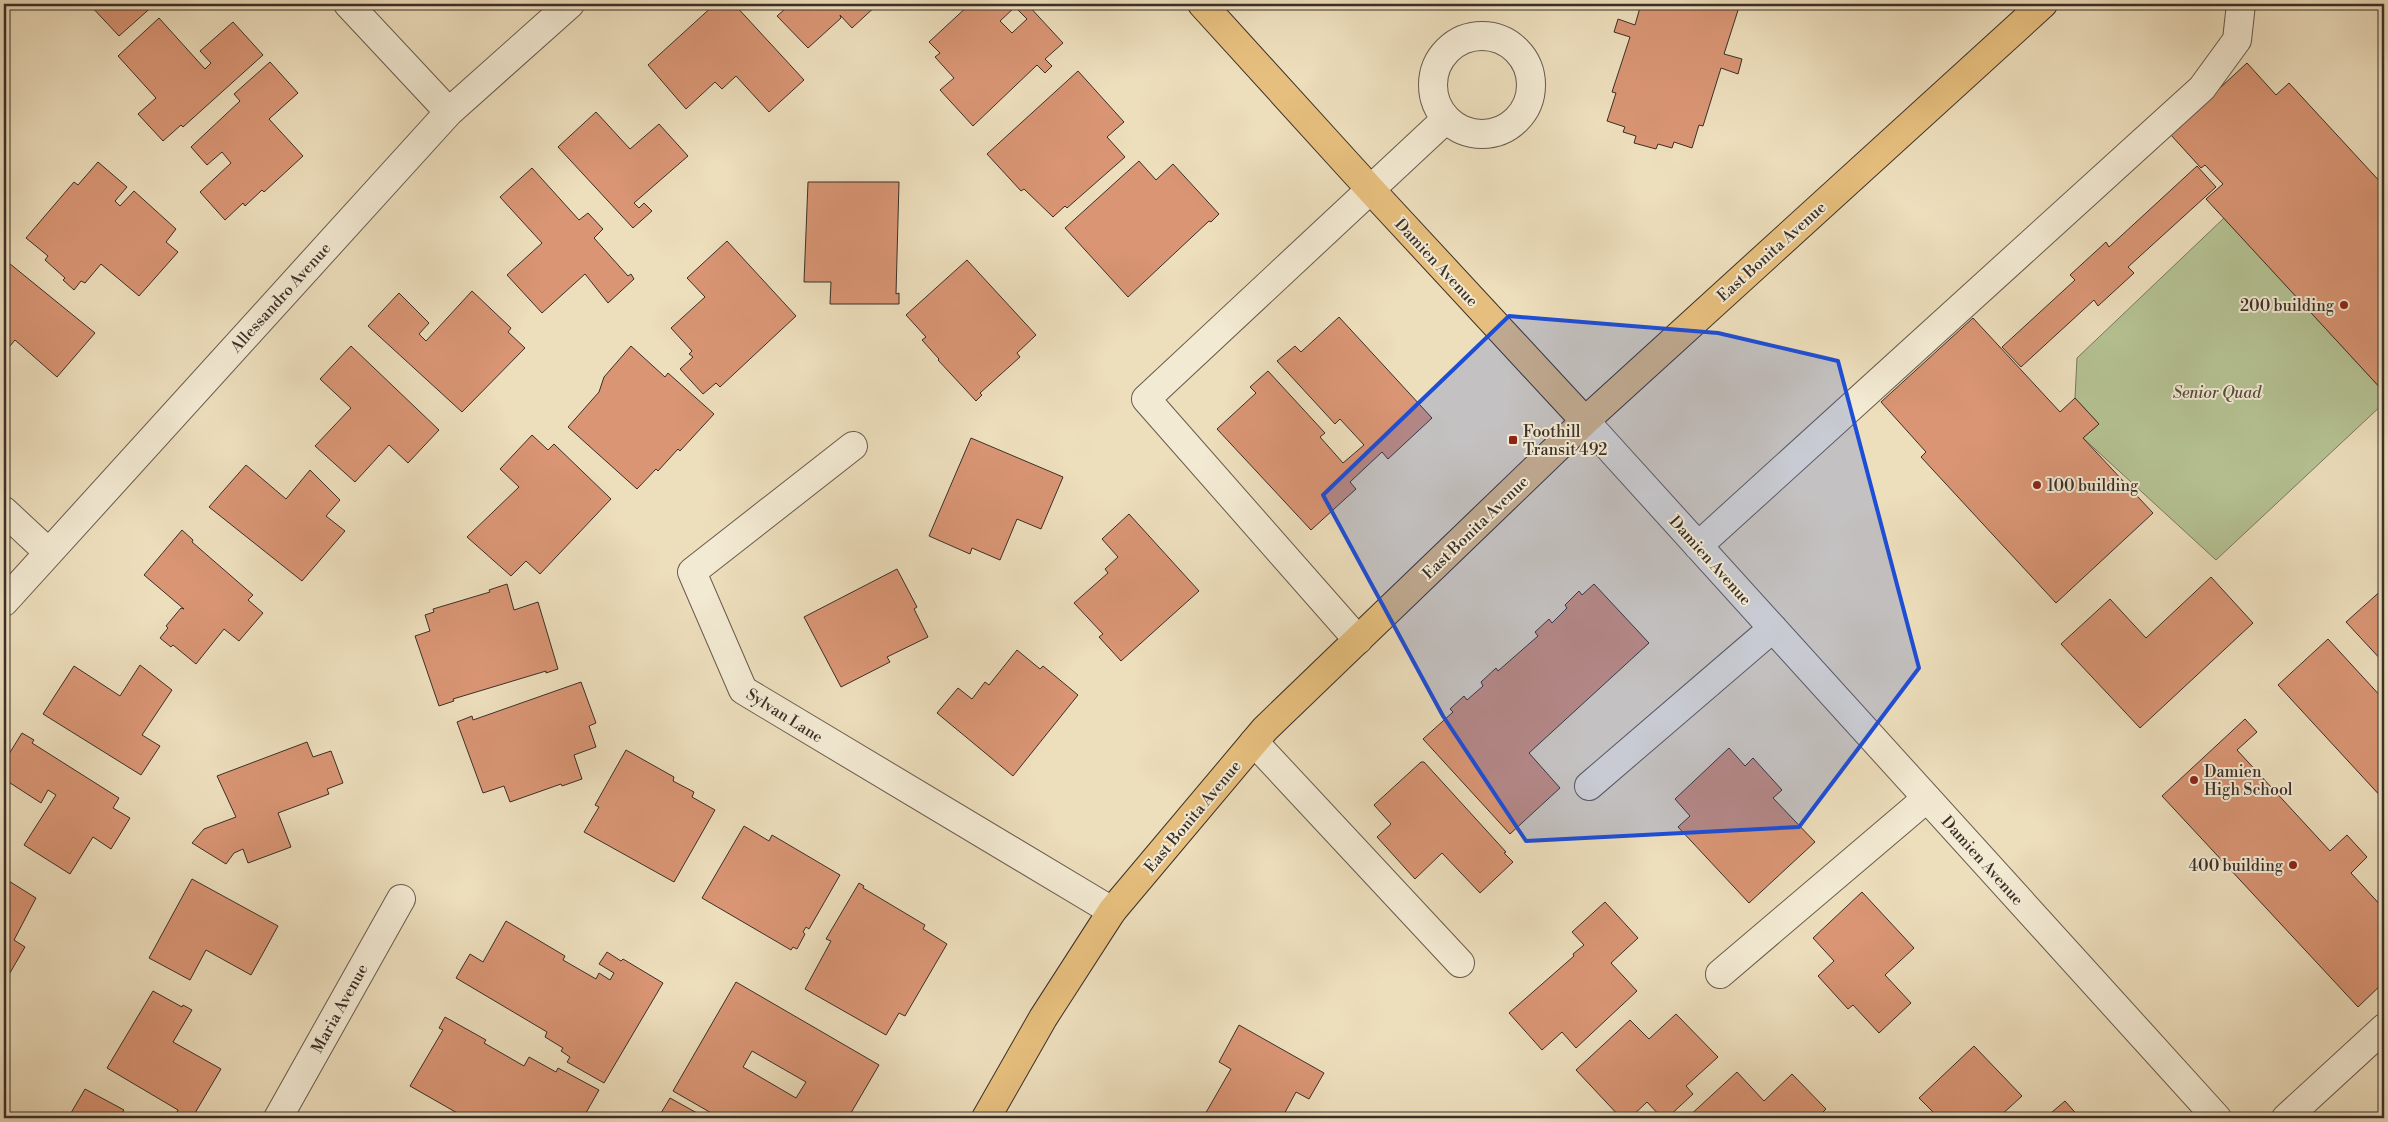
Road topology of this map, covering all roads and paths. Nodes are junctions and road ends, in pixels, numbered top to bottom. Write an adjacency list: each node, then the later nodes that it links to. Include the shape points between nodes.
1 (348, 4): 6 (street)
2 (570, 4): 6 (street, Allessandro Avenue)
3 (1202, 4): 8 (main road, Damien Avenue)
4 (2042, 4): 9 (main road, East Bonita Avenue)
5 (2241, 4): 12 (street, via 2237,40 2202,88)
6 (449, 112): 13 (street, Allessandro Avenue)
7 (1446, 119): 8 (street)
8 (1371, 190): 9 (main road, Damien Avenue); 16 (street, via 1146,399)
9 (1585, 421): 12 (street, Damien Avenue); 16 (main road, East Bonita Avenue)
10 (853, 446): 21 (street, Sylvan Lane, via 692,572 743,690)
11 (4, 511): 13 (street)
12 (1698, 546): 15 (street, Damien Avenue)
13 (48, 552): 14 (street, Allessandro Avenue)
14 (4, 602)
15 (1773, 628): 18 (street); 19 (street, Damien Avenue)
16 (1358, 640): 17 (main road, East Bonita Avenue)
17 (1254, 742): 21 (main road, East Bonita Avenue); 22 (street)
18 (1589, 786)
19 (1927, 798): 23 (street); 27 (street, Damien Avenue)
20 (401, 899): 25 (street, Maria Avenue)
21 (1112, 912): 26 (main road, East Bonita Avenue, via 1043,1018)
22 (1460, 963)
23 (1720, 974)
24 (2384, 1028): 28 (street)
25 (278, 1118)
26 (986, 1118)
27 (2217, 1118)
28 (2286, 1118)

